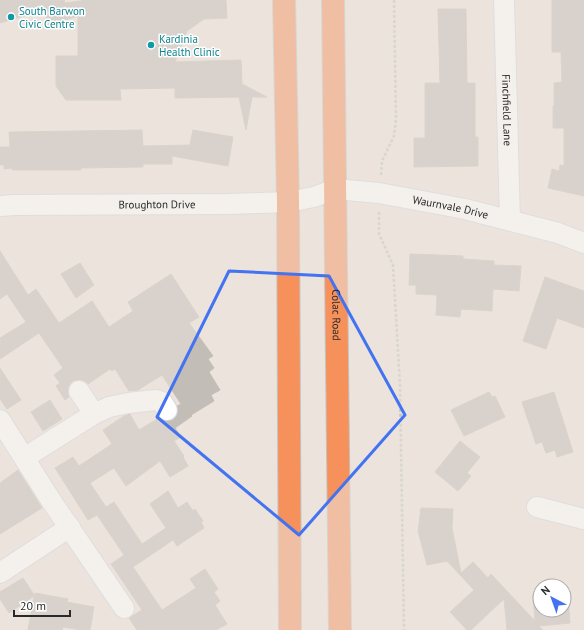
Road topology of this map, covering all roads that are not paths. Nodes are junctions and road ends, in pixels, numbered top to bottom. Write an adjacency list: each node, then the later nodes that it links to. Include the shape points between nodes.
1 (284, 0): 6 (highway)
2 (333, 0): 4 (highway, Colac Road)
3 (504, 0): 8 (street, Finchfield Lane)
4 (335, 189): 5 (street, Waurnvale Drive); 8 (street, Waurnvale Drive, via 379,193); 21 (highway, Colac Road)
5 (314, 197): 6 (street, Broughton Drive)
6 (288, 202): 7 (street, Broughton Drive); 20 (highway)
7 (0, 206)
8 (510, 220): 9 (street, Waurnvale Drive)
9 (584, 243)
10 (79, 391): 12 (street)
11 (167, 410): 12 (street, via 162,402 156,400 115,406)
12 (94, 414): 14 (street)
13 (0, 420): 14 (street)
14 (24, 458): 17 (street)
15 (537, 507): 16 (street)
16 (584, 519)
17 (70, 527): 18 (street); 19 (street)
18 (0, 573)
19 (124, 608)
20 (290, 630)
21 (340, 630)

